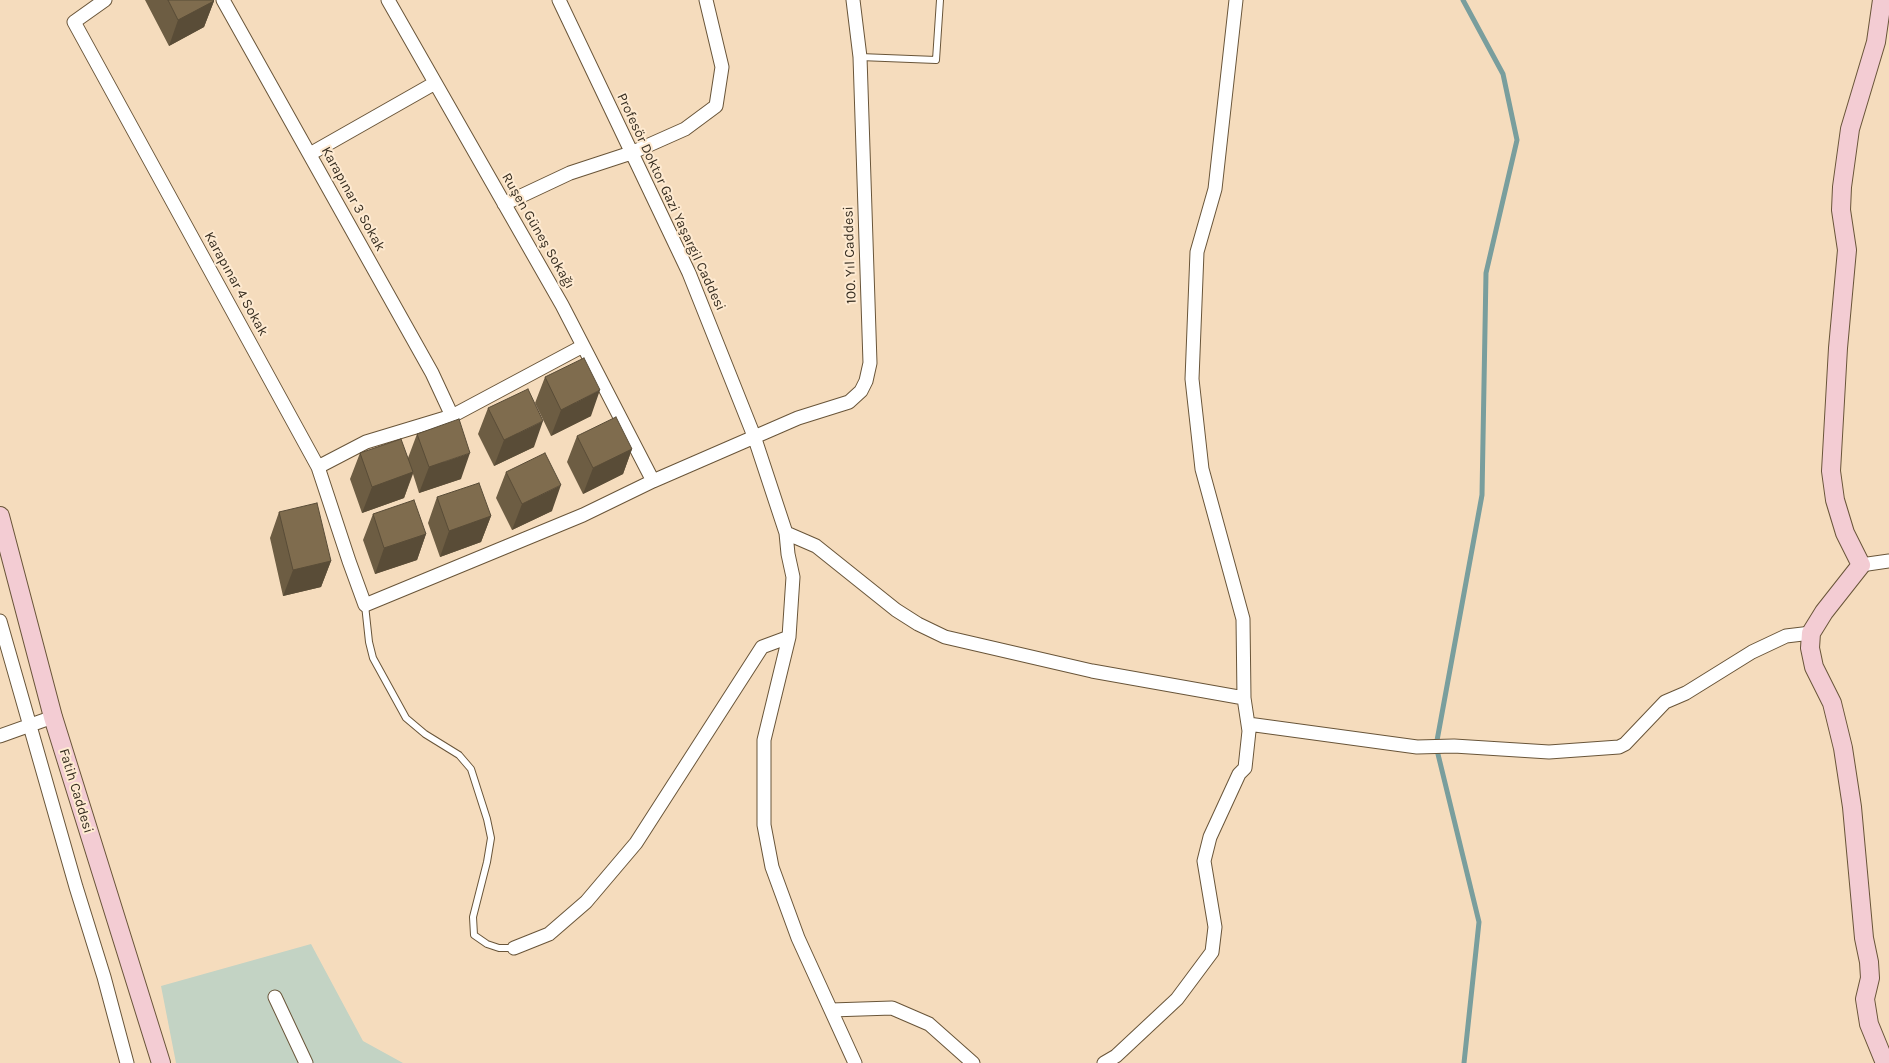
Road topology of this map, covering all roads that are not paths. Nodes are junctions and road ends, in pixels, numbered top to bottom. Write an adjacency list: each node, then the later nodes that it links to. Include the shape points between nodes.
1 (105, 0): 18 (street, Karapınar 4 Sokak, via 74,22)
2 (222, 0): 13 (street, Karapınar 3 Sokak)
3 (388, 0): 11 (street, Ruşen Güneş Sokağı)
4 (559, 0): 12 (street, Profesör Doktor Gazi Yaşargil Caddesi)
5 (706, 0): 12 (street, via 722,67 716,106 685,129)
6 (853, 0): 10 (street, 100. Yıl Caddesi)
7 (940, 0): 10 (lane, via 936,60)
8 (1236, 0): 28 (street, via 1214,189 1197,252 1192,379 1202,469 1242,619)
9 (1882, 0): 23 (street, via 1876,42 1850,129 1842,187 1841,210 1847,250 1831,471 1835,500 1845,533)
10 (860, 57): 17 (street, 100. Yıl Caddesi, via 870,363 866,381 861,391 849,402 798,418)
11 (435, 83): 13 (street); 14 (street, Ruşen Güneş Sokağı)
12 (631, 153): 14 (street, via 570,173); 17 (street, Profesör Doktor Gazi Yaşargil Caddesi, via 689,273)
13 (310, 154): 16 (street, Karapınar 3 Sokak, via 432,373)
14 (504, 204): 15 (street, Ruşen Güneş Sokağı)
15 (583, 346): 16 (street); 19 (street, Ruşen Güneş Sokağı)
16 (452, 416): 18 (street, via 366,442)
17 (754, 436): 19 (street, 100. Yıl Caddesi); 21 (street, Profesör Doktor Gazi Yaşargil Caddesi)
18 (318, 467): 24 (street, Karapınar 4 Sokak)
19 (653, 481): 24 (street, 100. Yıl Caddesi, via 583,516)
20 (0, 516): 29 (street, Fatih Caddesi)
21 (786, 533): 27 (street, Profesör Doktor Gazi Yaşargil Caddesi, via 793,577); 28 (street, via 816,546 896,610 945,637 1092,671)
22 (1889, 561): 23 (street)
23 (1861, 565): 26 (street)
24 (365, 605): 33 (lane, via 373,658 406,718 425,734 459,755 471,769 491,838 473,917 474,935 498,948)
25 (0, 621): 31 (street)
26 (1811, 633): 30 (street, via 1786,636 1752,652 1686,693 1665,702 1625,744 1619,747 1549,752 1454,746 1417,747); 42 (street, via 1810,648 1814,667 1832,703 1843,748 1852,807 1864,938 1869,962 1870,978 1865,999 1869,1024)
27 (790, 637): 33 (street, via 762,647 636,844 586,902 550,934); 35 (street, Profesör Doktor Gazi Yaşargil Caddesi, via 764,740 764,825 772,867 798,938)
28 (1244, 698): 30 (street)
29 (54, 717): 31 (street); 37 (street, Fatih Caddesi)
30 (1248, 724): 41 (street, via 1245,768 1239,774 1210,838 1204,861 1215,927 1212,952 1177,1000 1116,1056)
31 (31, 725): 32 (street); 36 (street)
32 (0, 736)
33 (514, 948)
34 (275, 997): 38 (street)
35 (831, 1010): 39 (street, Profesör Doktor Gazi Yaşargil Caddesi); 40 (street, via 892,1008 929,1024)
36 (128, 1063)
37 (161, 1063)
38 (306, 1063)
39 (855, 1063)
40 (973, 1063)
41 (1104, 1063)
42 (1885, 1063)

